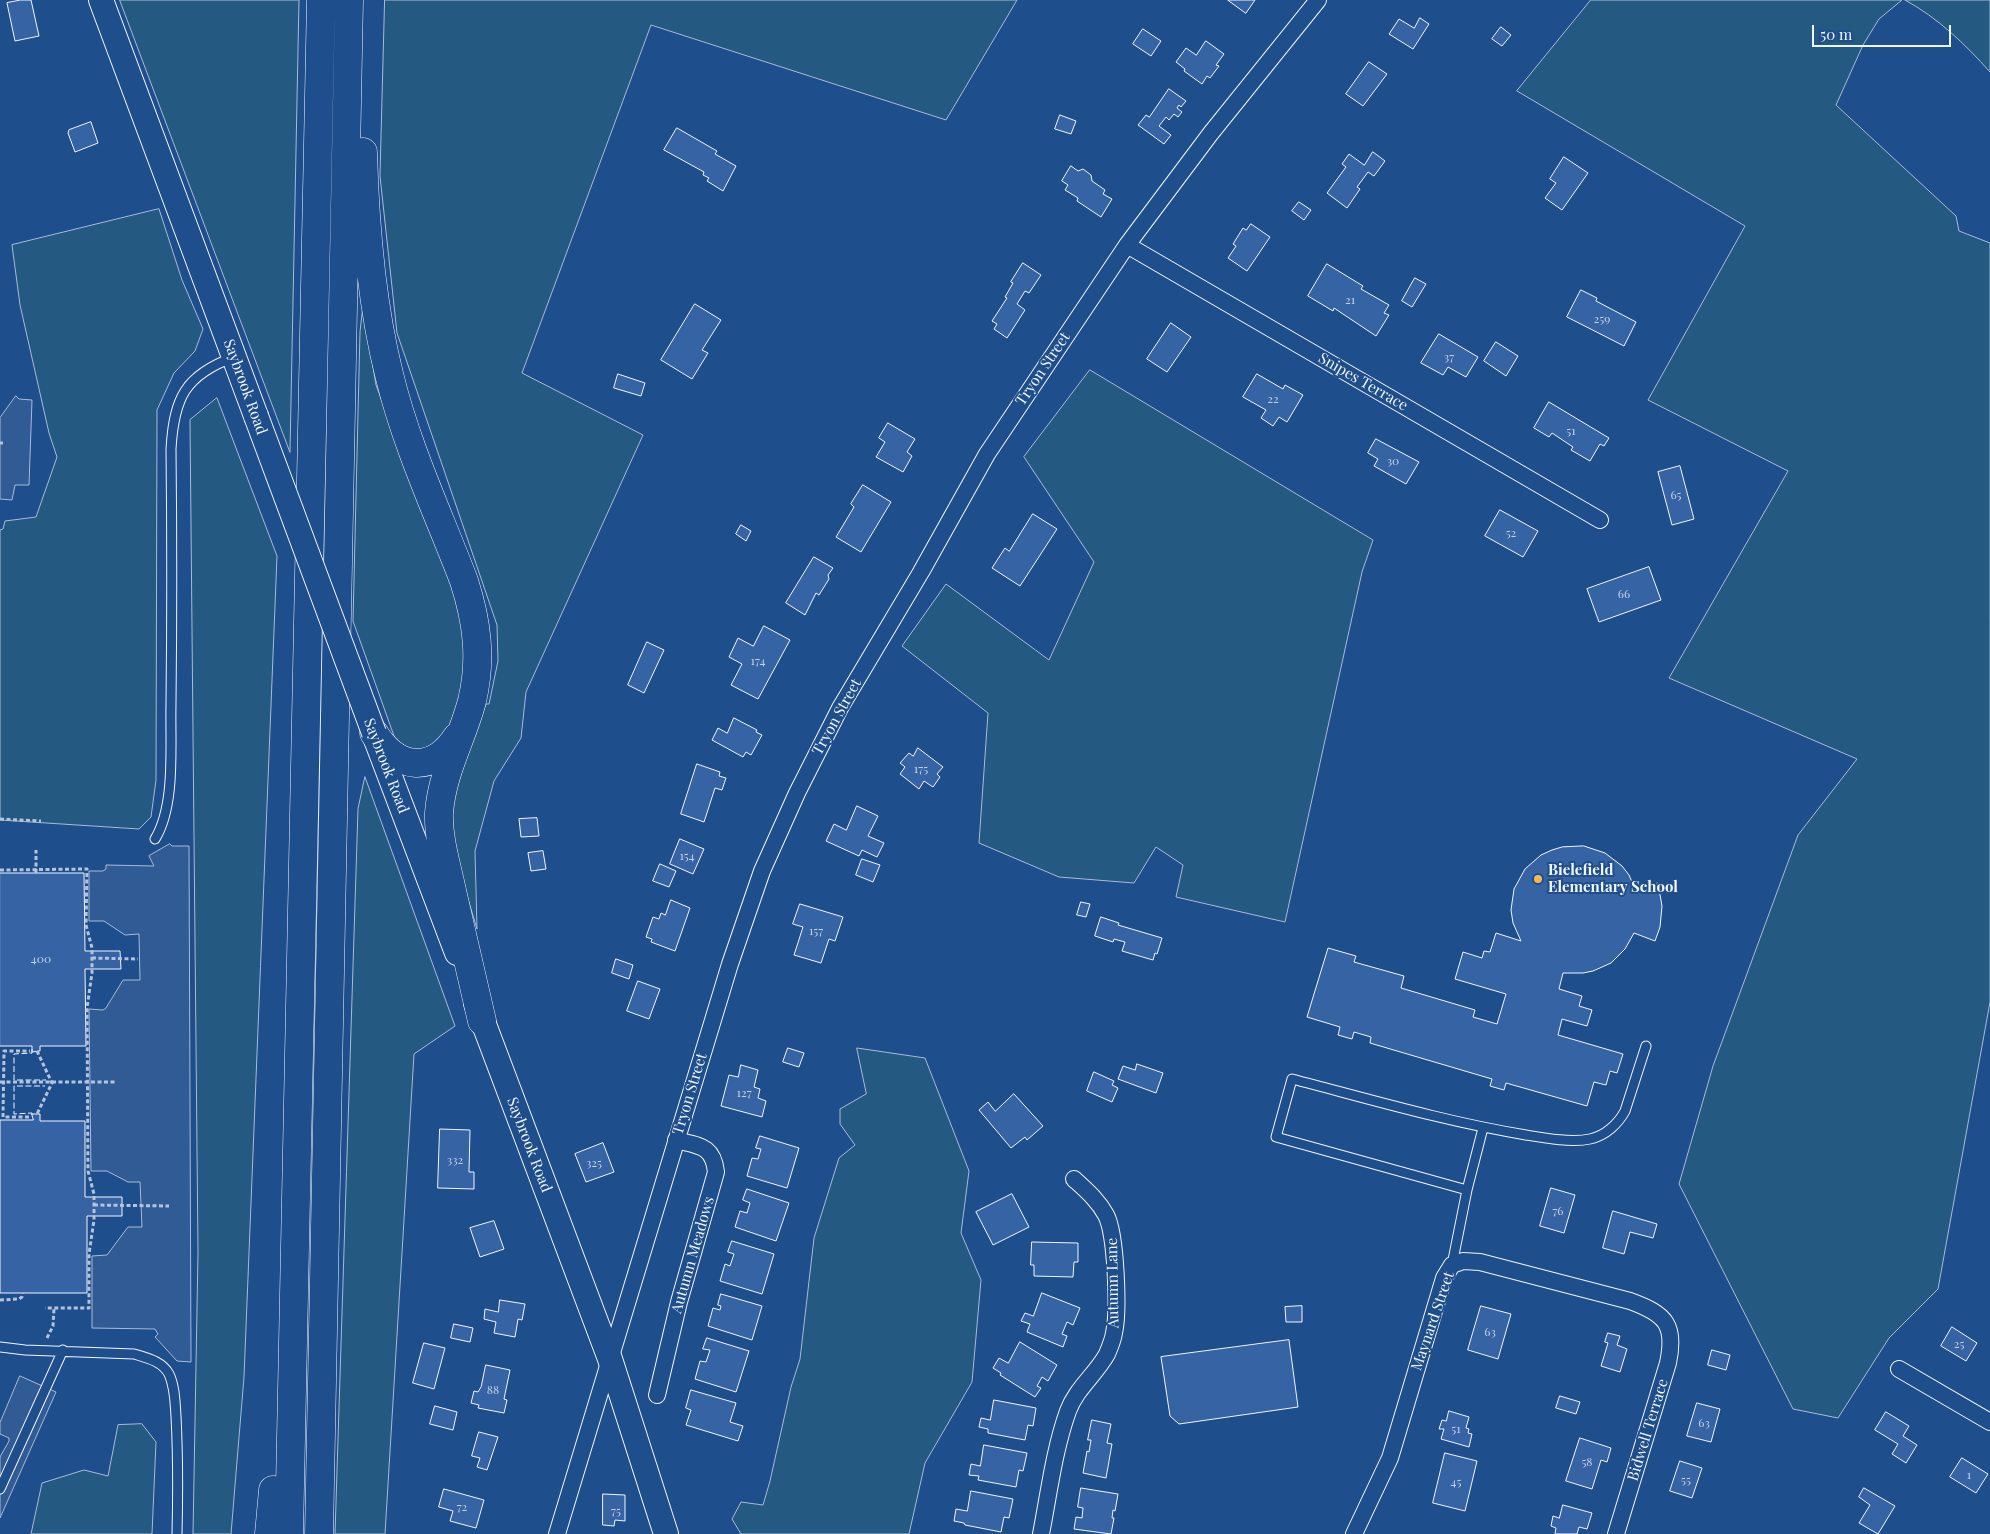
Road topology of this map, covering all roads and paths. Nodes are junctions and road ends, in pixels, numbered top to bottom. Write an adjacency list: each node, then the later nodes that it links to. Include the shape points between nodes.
1 (101, 0): 7 (main road, Saybrook Road)
2 (320, 0): 35 (highway)
3 (349, 0): 54 (highway)
4 (359, 0): 9 (highway, via 364,178 380,339 400,414 472,608 478,658 472,702)
5 (1318, 0): 6 (street, Tryon Street, via 1211,133)
6 (1127, 245): 8 (street, Snipes Terrace); 30 (street, Tryon Street, via 987,454 840,708 797,792 762,871)
7 (234, 356): 10 (main road, Saybrook Road, bridge); 13 (lane, via 198,374 177,405 172,426 173,609 169,787 166,817)
8 (1600, 520)
9 (464, 724): 10 (highway, via 448,749 428,762 400,759 388,752); 19 (highway, via 446,774 439,815 444,855)
10 (374, 733): 19 (main road, Saybrook Road)
11 (0, 819): 12 (path)
12 (42, 821)
13 (155, 838)
14 (36, 850): 16 (path)
15 (0, 870): 16 (path)
16 (36, 871): 17 (path, via 86,870 86,925)
17 (92, 958): 18 (path); 26 (path, via 87,1008)
18 (138, 959)
19 (482, 1021): 45 (main road, Saybrook Road)
20 (1646, 1046): 29 (lane, via 1625,1111 1614,1126 1600,1136 1581,1140)
21 (30, 1051): 23 (path, via 4,1050)
22 (37, 1051): 25 (path)
23 (2, 1082): 25 (path); 28 (path, via 3,1117)
24 (116, 1082): 26 (path)
25 (52, 1083): 26 (path); 27 (path)
26 (88, 1083): 33 (path, via 88,1171)
27 (37, 1114)
28 (29, 1117)
29 (1483, 1128): 32 (lane); 32 (lane, via 1292,1079 1276,1137)
30 (676, 1140): 45 (street, Tryon Street); 47 (street, Autumn Meadows, via 709,1151 715,1160 716,1172 679,1302)
31 (1074, 1178): 57 (street, Autumn Lane, via 1098,1202 1112,1231 1115,1330 1102,1362 1069,1408)
32 (1467, 1190): 36 (lane)
33 (94, 1205): 34 (path); 40 (path, via 89,1254 89,1308)
34 (169, 1206)
35 (296, 1228): 52 (highway); 53 (highway)
36 (1452, 1265): 41 (street, Maynard Street, via 1463,1261 1480,1262 1630,1301 1650,1308); 58 (street, Maynard Street, via 1444,1278 1390,1458)
37 (22, 1293): 38 (path, via 18,1299)
38 (0, 1300)
39 (45, 1308): 40 (path)
40 (54, 1308): 43 (path, via 53,1326)
41 (1668, 1324): 59 (street, Bidwell Terrace, via 1672,1344 1668,1363)
42 (0, 1347): 43 (lane)
43 (43, 1350): 44 (lane)
44 (63, 1350): 49 (lane); 51 (lane, via 134,1354 161,1364 168,1373 173,1384 178,1449)
45 (610, 1359): 55 (street, Tryon Street); 56 (main road, Saybrook Road)
46 (1899, 1369): 48 (street)
47 (657, 1395)
48 (1990, 1422)
49 (4, 1473): 50 (lane)
50 (0, 1489)
51 (177, 1534)
52 (269, 1534)
53 (289, 1534)
54 (319, 1534)
55 (557, 1534)
56 (666, 1534)
57 (1041, 1534)
58 (1354, 1534)
59 (1616, 1534)

